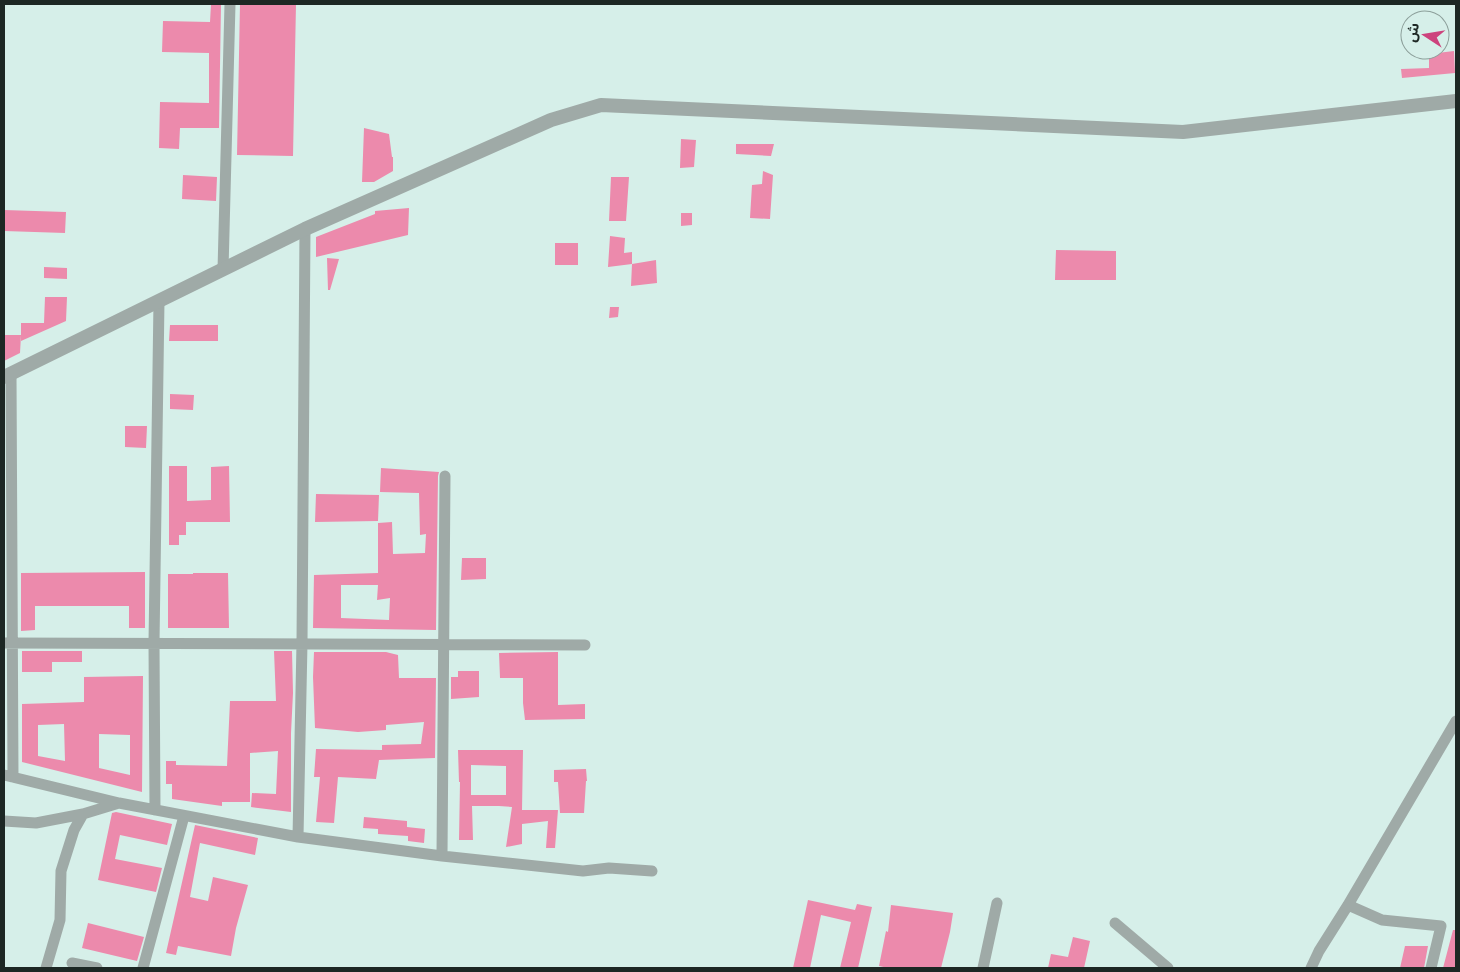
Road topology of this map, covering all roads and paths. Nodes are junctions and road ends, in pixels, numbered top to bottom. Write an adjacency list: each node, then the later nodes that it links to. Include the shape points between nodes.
1 (230, 4): 4 (street)
2 (1456, 101): 3 (street, via 1183,132 601,105 551,120)
3 (305, 229): 4 (street); 10 (street)
4 (224, 270): 5 (street)
5 (159, 302): 6 (street); 9 (street)
6 (8, 375): 8 (street)
7 (445, 476): 11 (street)
8 (8, 643): 9 (street); 14 (street)
9 (154, 643): 10 (street); 16 (street)
10 (302, 643): 11 (street); 20 (street)
11 (443, 644): 12 (street); 21 (street)
12 (585, 644)
13 (1456, 721): 24 (street)
14 (8, 776): 15 (street)
15 (119, 803): 16 (street); 17 (street)
16 (155, 810): 18 (street)
17 (83, 814): 19 (street, via 36,823); 27 (street, via 74,830 61,871 60,920)
18 (184, 816): 20 (street); 29 (street)
19 (4, 821)
20 (298, 837): 21 (street)
21 (442, 856): 22 (street, via 582,871 608,868)
22 (652, 870)
23 (997, 903): 30 (street)
24 (1348, 905): 32 (street); 33 (street, via 1382,920 1441,926)
25 (1115, 923): 31 (street)
26 (72, 963): 28 (street)
27 (46, 968)
28 (97, 968)
29 (143, 968)
30 (983, 968)
31 (1168, 968)
32 (1311, 968)
33 (1431, 968)

